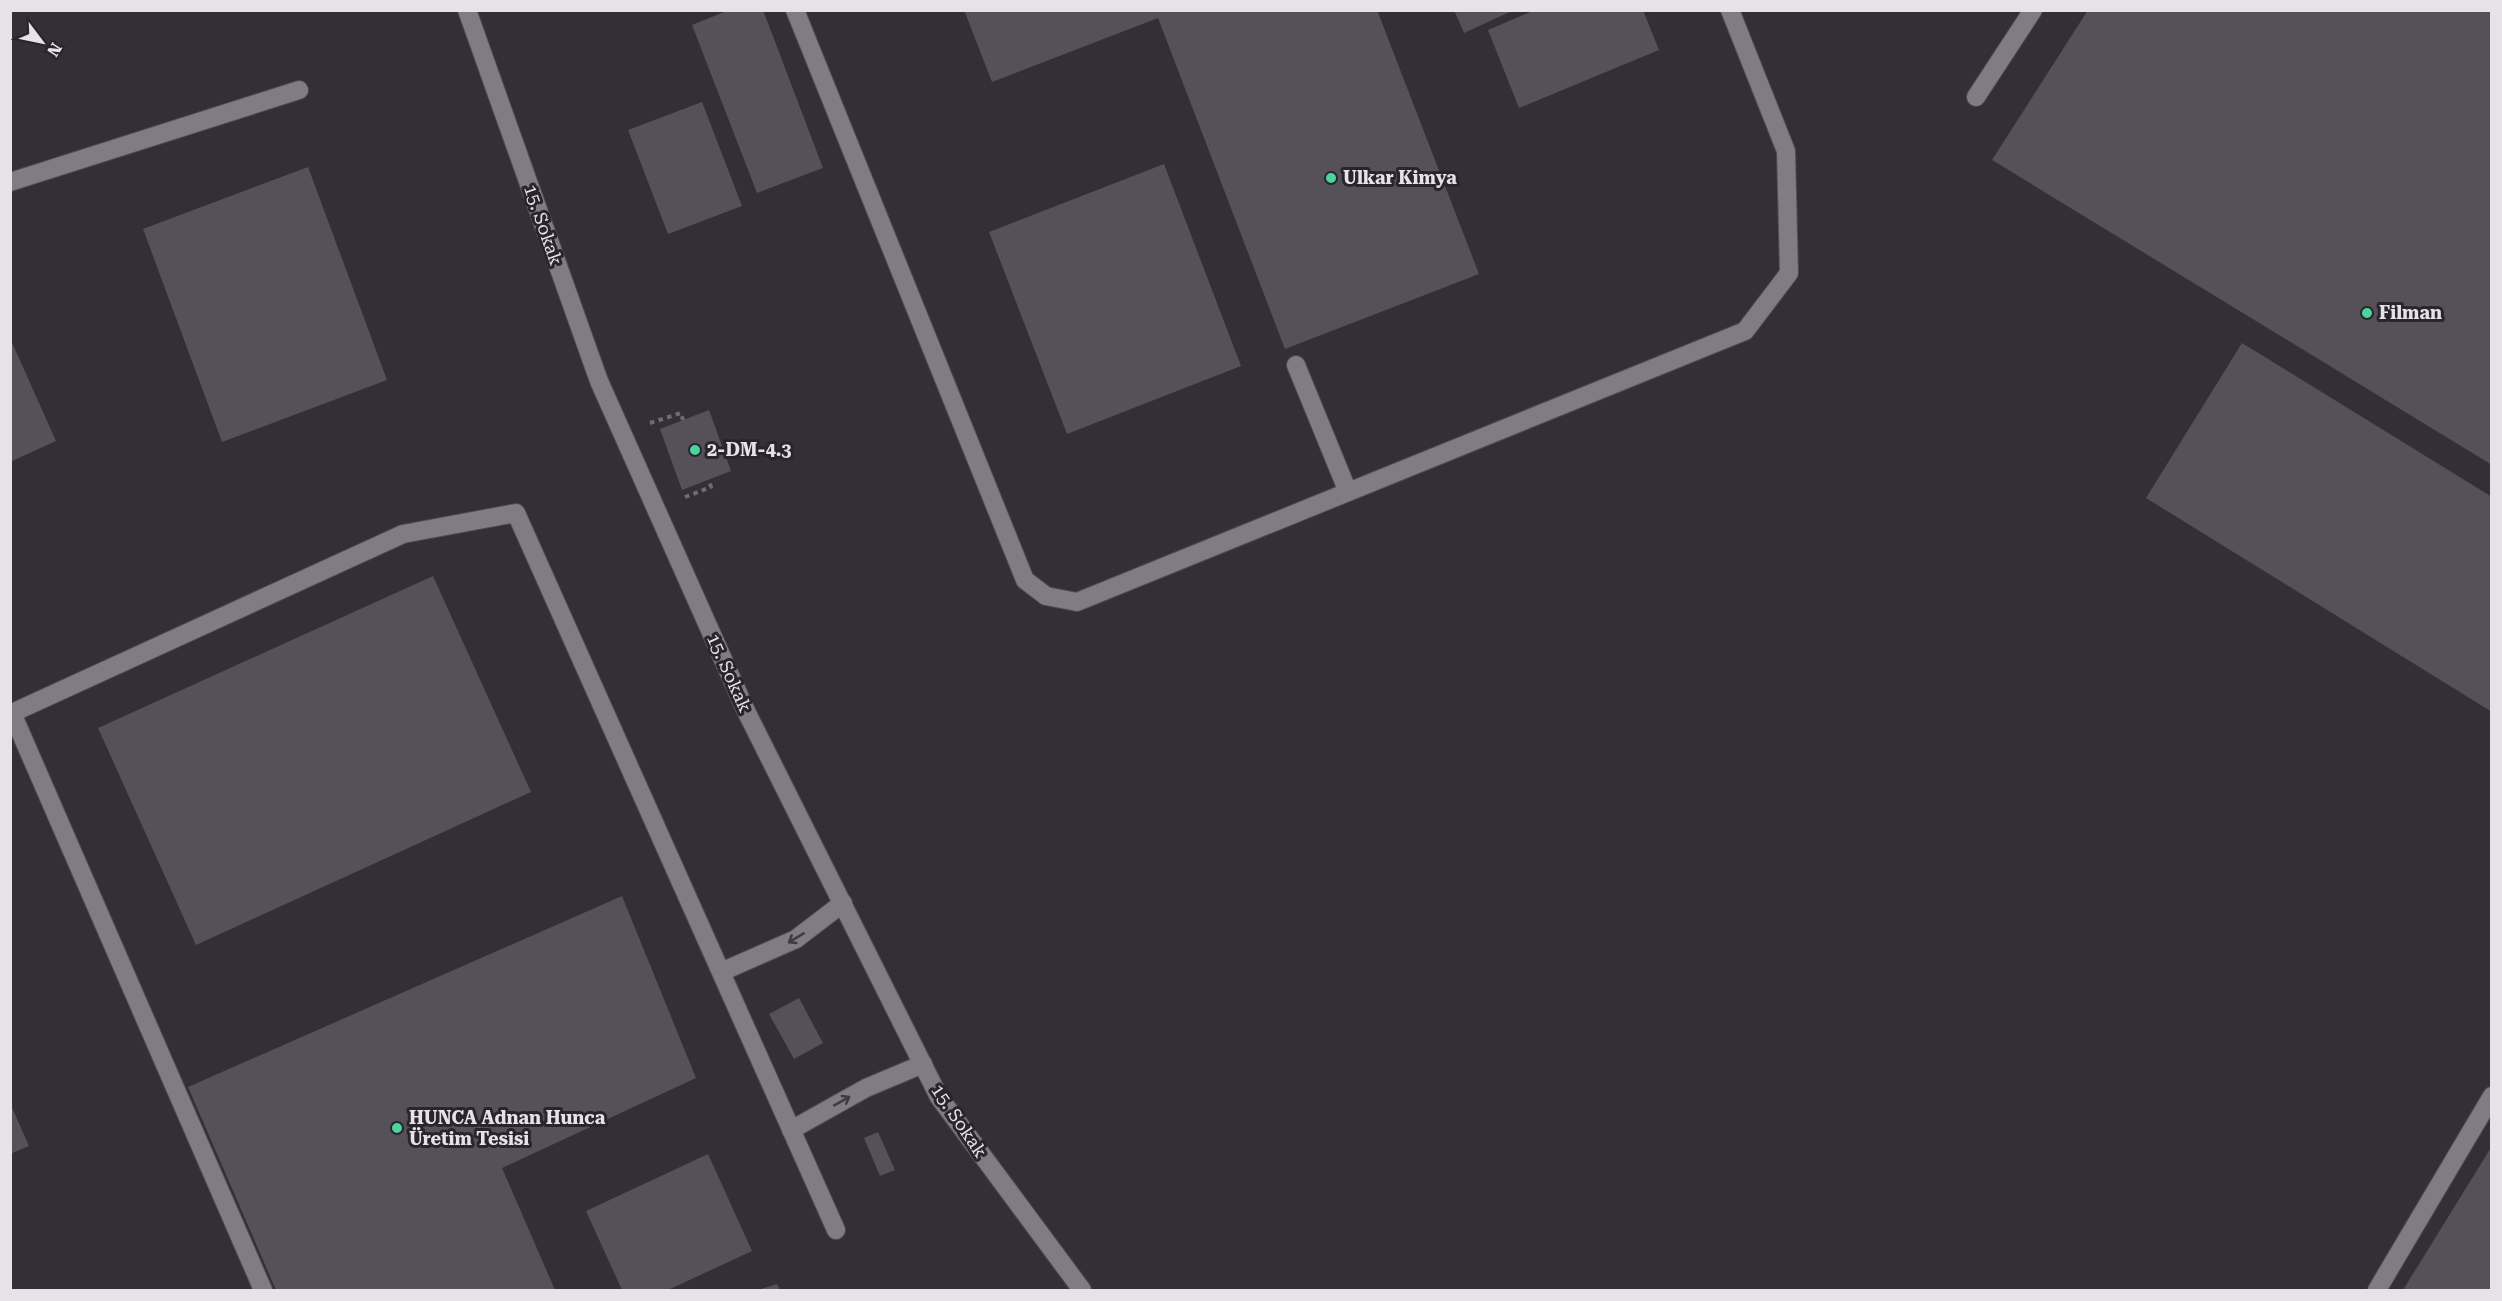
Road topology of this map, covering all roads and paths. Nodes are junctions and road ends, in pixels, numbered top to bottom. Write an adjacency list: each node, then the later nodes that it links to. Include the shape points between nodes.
1 (467, 10): 14 (street, 15. Sokak, via 599,381 746,711)
2 (795, 10): 12 (street, via 1025,580 1046,597 1077,602)
3 (1730, 10): 12 (street, via 1786,151 1789,273 1745,331)
4 (2033, 10): 6 (street)
5 (299, 90): 7 (street)
6 (1976, 97)
7 (10, 182)
8 (1296, 365): 12 (street)
9 (682, 420): 10 (path, via 681,413)
10 (657, 421)
11 (709, 480): 13 (path, via 711,488)
12 (1348, 492)
13 (678, 499)
14 (843, 903): 15 (street, one-way to 15, via 796,939); 16 (street, 15. Sokak)
15 (721, 972): 18 (street); 20 (street, via 516,513 403,534 12,713)
16 (923, 1064): 18 (street, one-way to 16, via 866,1088); 21 (street, 15. Sokak, via 939,1096)
17 (2492, 1096): 22 (street)
18 (791, 1130): 19 (street)
19 (836, 1230)
20 (263, 1290)
21 (1082, 1290)
22 (2377, 1290)

